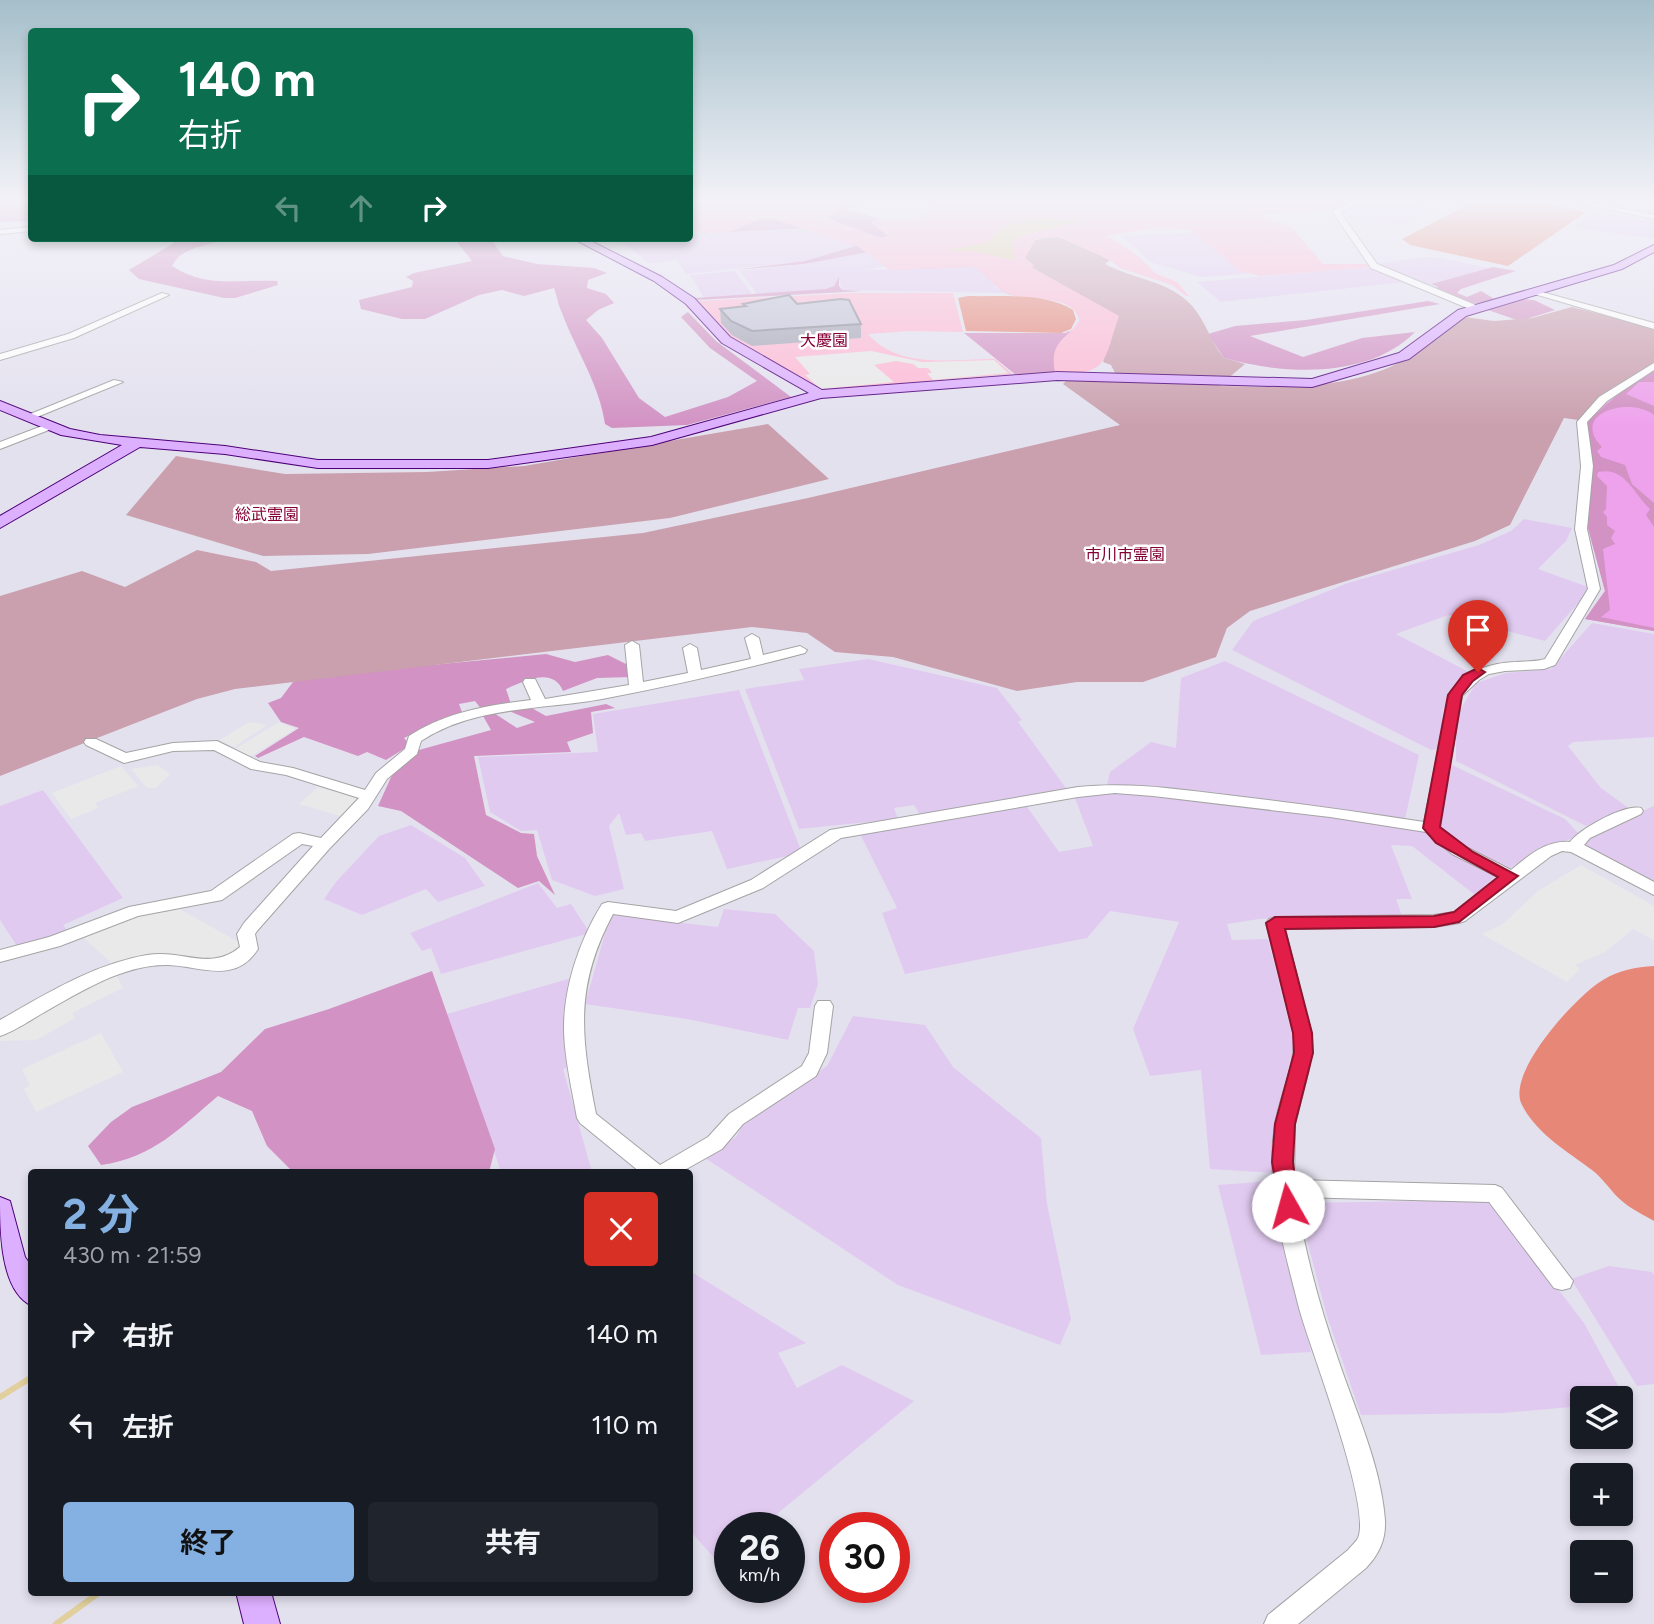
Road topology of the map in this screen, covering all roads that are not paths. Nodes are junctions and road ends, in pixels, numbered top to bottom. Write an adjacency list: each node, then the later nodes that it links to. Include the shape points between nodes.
1 (650, 276): 11 (street, via 690,301 726,340)
2 (1395, 276): 6 (street)
3 (1587, 276): 4 (street)
4 (1534, 291): 6 (street); 7 (street)
5 (165, 295): 8 (street, via 71,336)
6 (1475, 308): 11 (street, via 1450,319 1404,356 1312,383 1057,376)
7 (1654, 326)
8 (0, 357)
9 (1654, 366): 30 (street, via 1603,399 1582,422 1587,466 1581,529 1594,589 1550,662 1478,672 1455,695)
10 (118, 382): 13 (street)
11 (820, 394): 15 (street, via 652,441 488,464 318,464)
12 (0, 405): 13 (street)
13 (28, 417): 14 (street)
14 (50, 426): 15 (street, via 81,436); 16 (street)
15 (136, 443): 17 (street)
16 (0, 446)
17 (0, 523)
18 (752, 638): 22 (street)
19 (632, 645): 25 (street)
20 (690, 648): 23 (street)
21 (800, 650): 22 (street)
22 (758, 660): 23 (street)
23 (695, 676): 25 (street)
24 (530, 682): 26 (street)
25 (636, 686): 26 (street)
26 (540, 703): 28 (street, via 443,722 416,736 412,751 382,776)
27 (91, 742): 28 (street, via 124,758 173,747 216,745 256,766)
28 (369, 796): 31 (street)
29 (1635, 811): 32 (street, via 1584,834)
30 (1431, 828): 33 (street, via 1467,855); 38 (street, via 1258,802 1093,790 836,834 757,884 678,917 608,908 598,926 574,1006 587,1118)
31 (324, 844): 35 (street, via 299,838 216,896 135,911 66,938); 37 (street, via 250,927 246,934 249,949 240,959 209,968 160,958 134,963)
32 (1574, 847): 33 (street, via 1545,852); 34 (street)
33 (1510, 876): 40 (street, via 1459,917 1275,923 1303,1033 1303,1053 1285,1124 1282,1162)
34 (1654, 889)
35 (0, 956)
36 (824, 1006): 39 (street, via 818,1053 809,1072 736,1119 715,1143)
37 (0, 1029)
38 (650, 1169)
39 (671, 1169)
40 (1286, 1188): 42 (street, via 1495,1194); 46 (street, via 1289,1224 1313,1317 1353,1438 1373,1520 1371,1542 1351,1564)
41 (0, 1209): 43 (street, via 11,1260)
42 (1562, 1281)
43 (28, 1287)
44 (254, 1596): 45 (street)
45 (262, 1624)
46 (1277, 1624)

